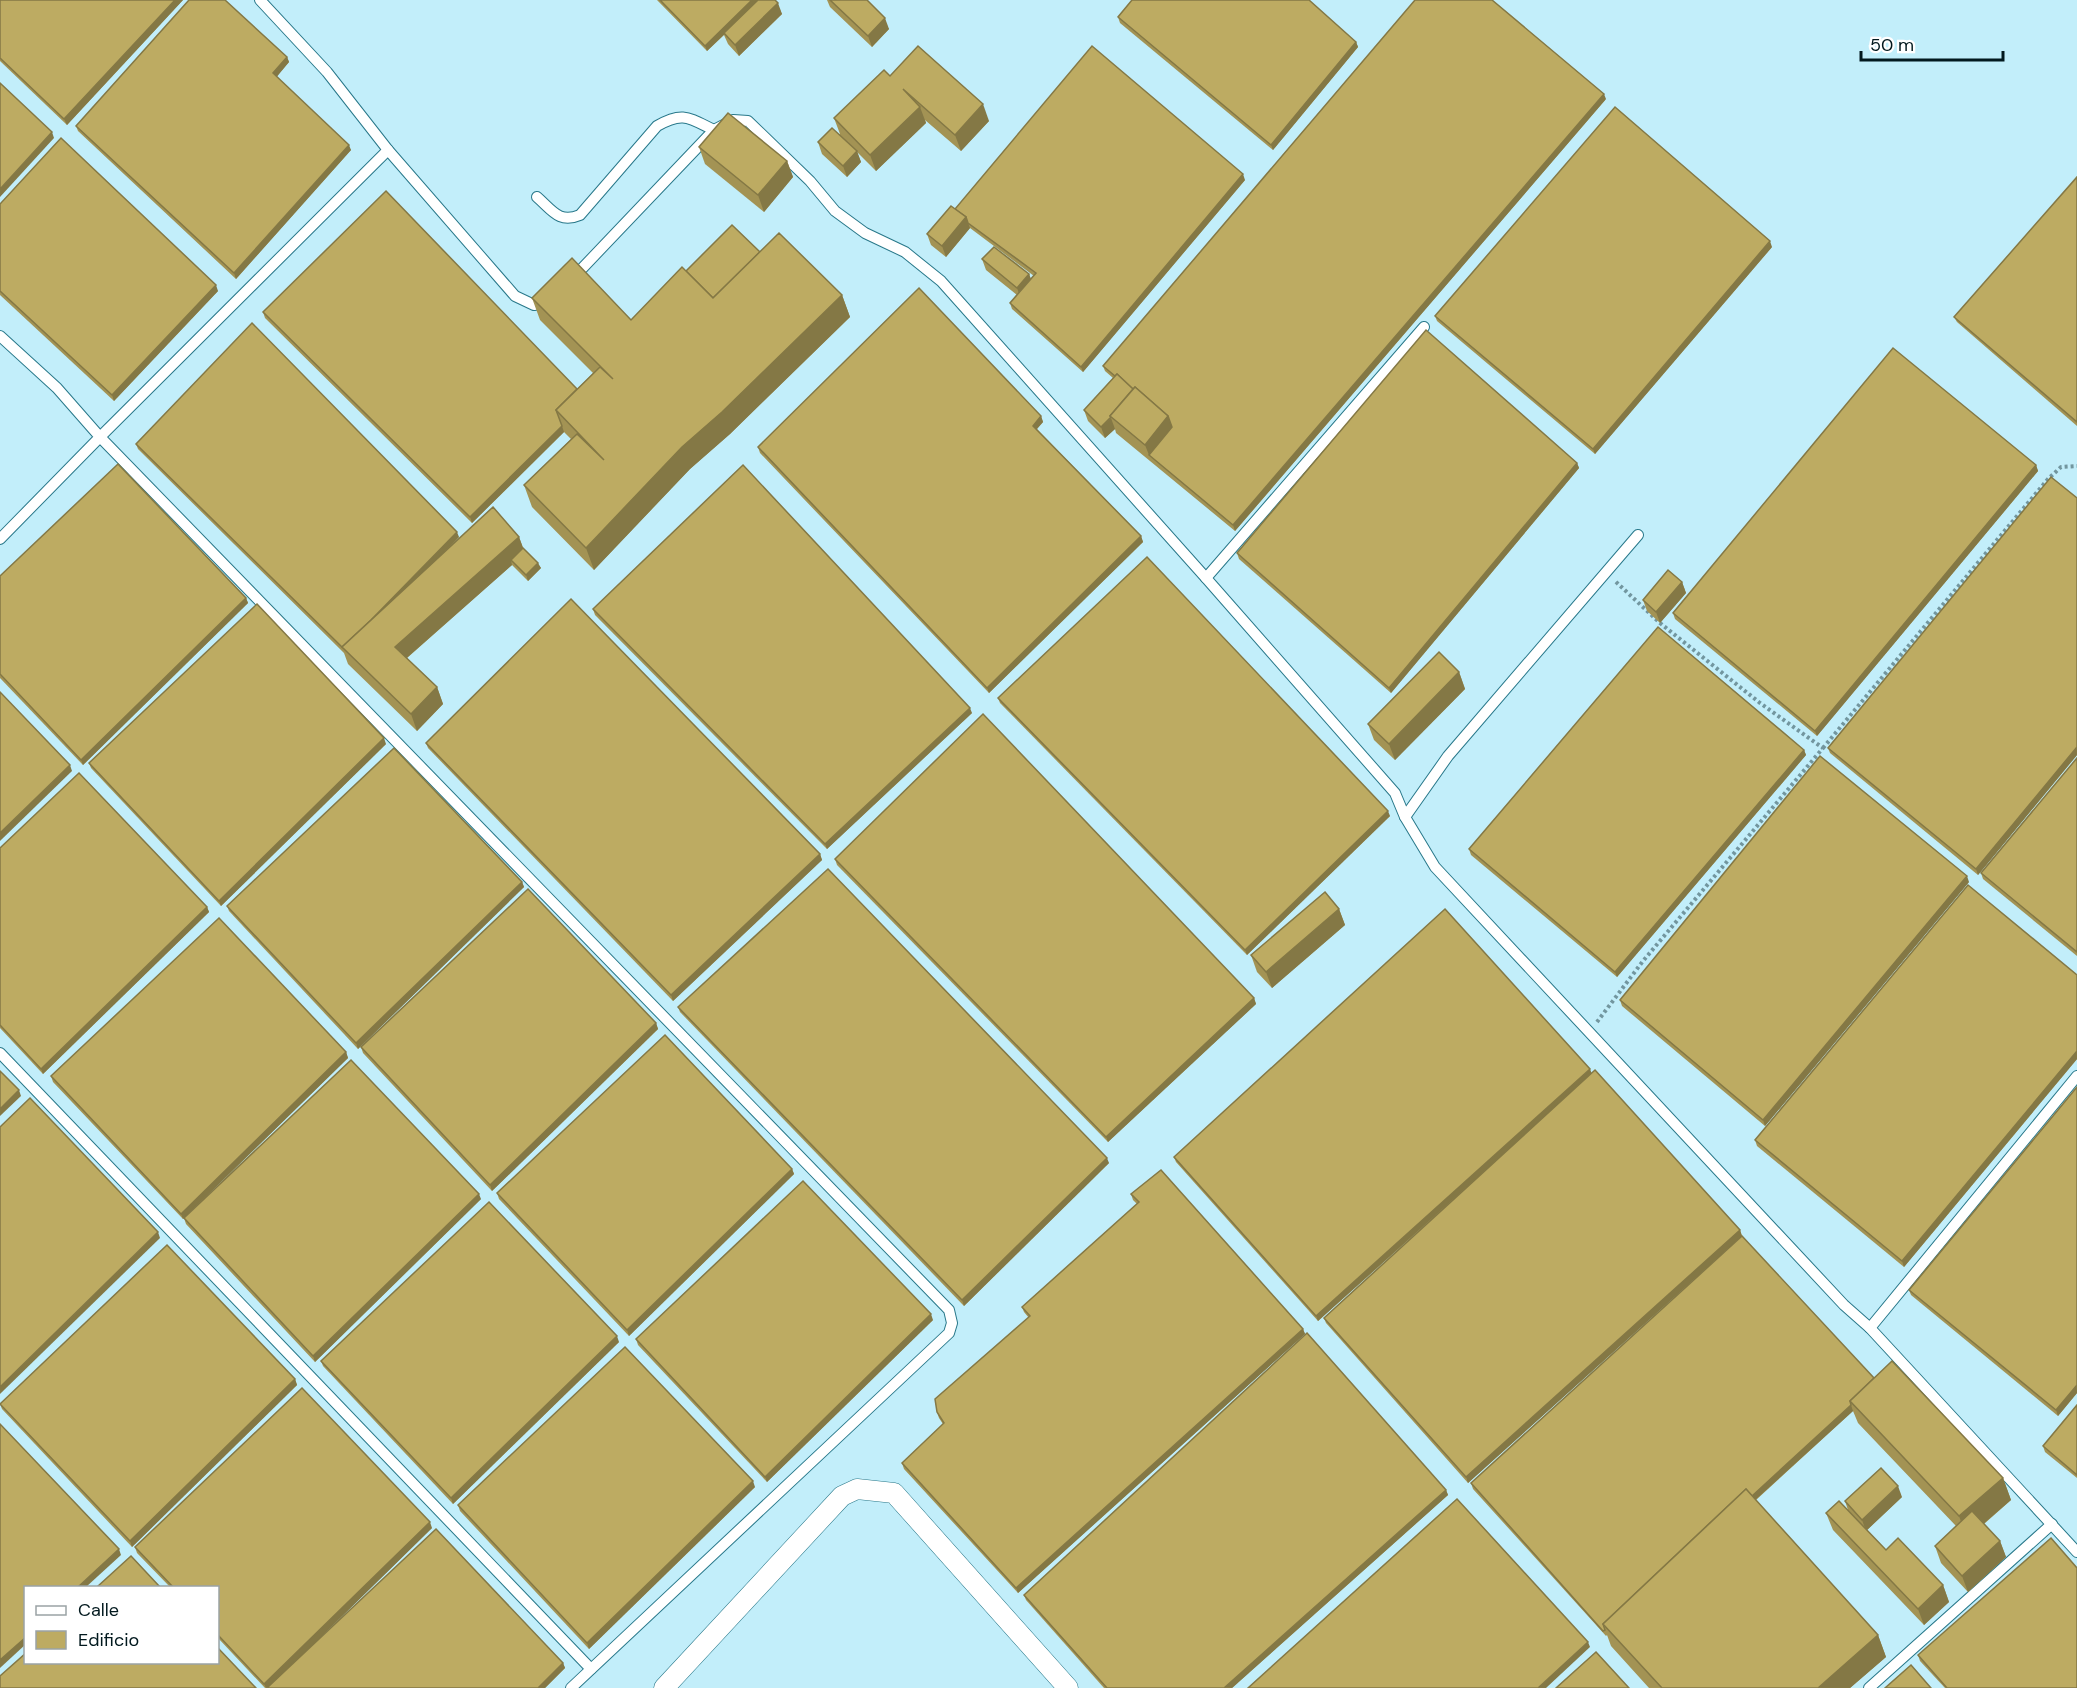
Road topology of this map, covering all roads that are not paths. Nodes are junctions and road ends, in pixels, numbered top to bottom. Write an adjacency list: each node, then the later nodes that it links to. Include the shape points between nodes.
1 (260, 0): 3 (lane, via 327,72)
2 (714, 130): 4 (lane, via 686,117 671,118 657,126 580,215 570,219 562,218); 5 (lane); 12 (lane, via 733,120 748,122 810,181 835,211 865,233 905,252 941,281)
3 (387, 150): 6 (lane, via 515,296 534,305 550,303); 9 (lane)
4 (537, 197)
5 (566, 285)
6 (558, 294)
7 (1424, 327): 12 (lane)
8 (0, 336): 9 (lane, via 57,388)
9 (100, 437): 11 (lane); 19 (lane, via 949,1310 949,1333)
10 (1638, 536): 13 (lane, via 1448,756)
11 (0, 539)
12 (1206, 578): 13 (lane, via 1395,793)
13 (1405, 817): 16 (lane, via 1436,867)
14 (0, 1053): 19 (lane)
15 (2077, 1076): 16 (lane)
16 (1869, 1328): 17 (lane)
17 (2052, 1524): 18 (lane); 23 (lane)
18 (2077, 1552)
19 (591, 1669): 20 (lane)
20 (571, 1688)
21 (664, 1688): 22 (street, via 842,1496 857,1489 894,1493)
22 (1068, 1688)
23 (1869, 1688)

